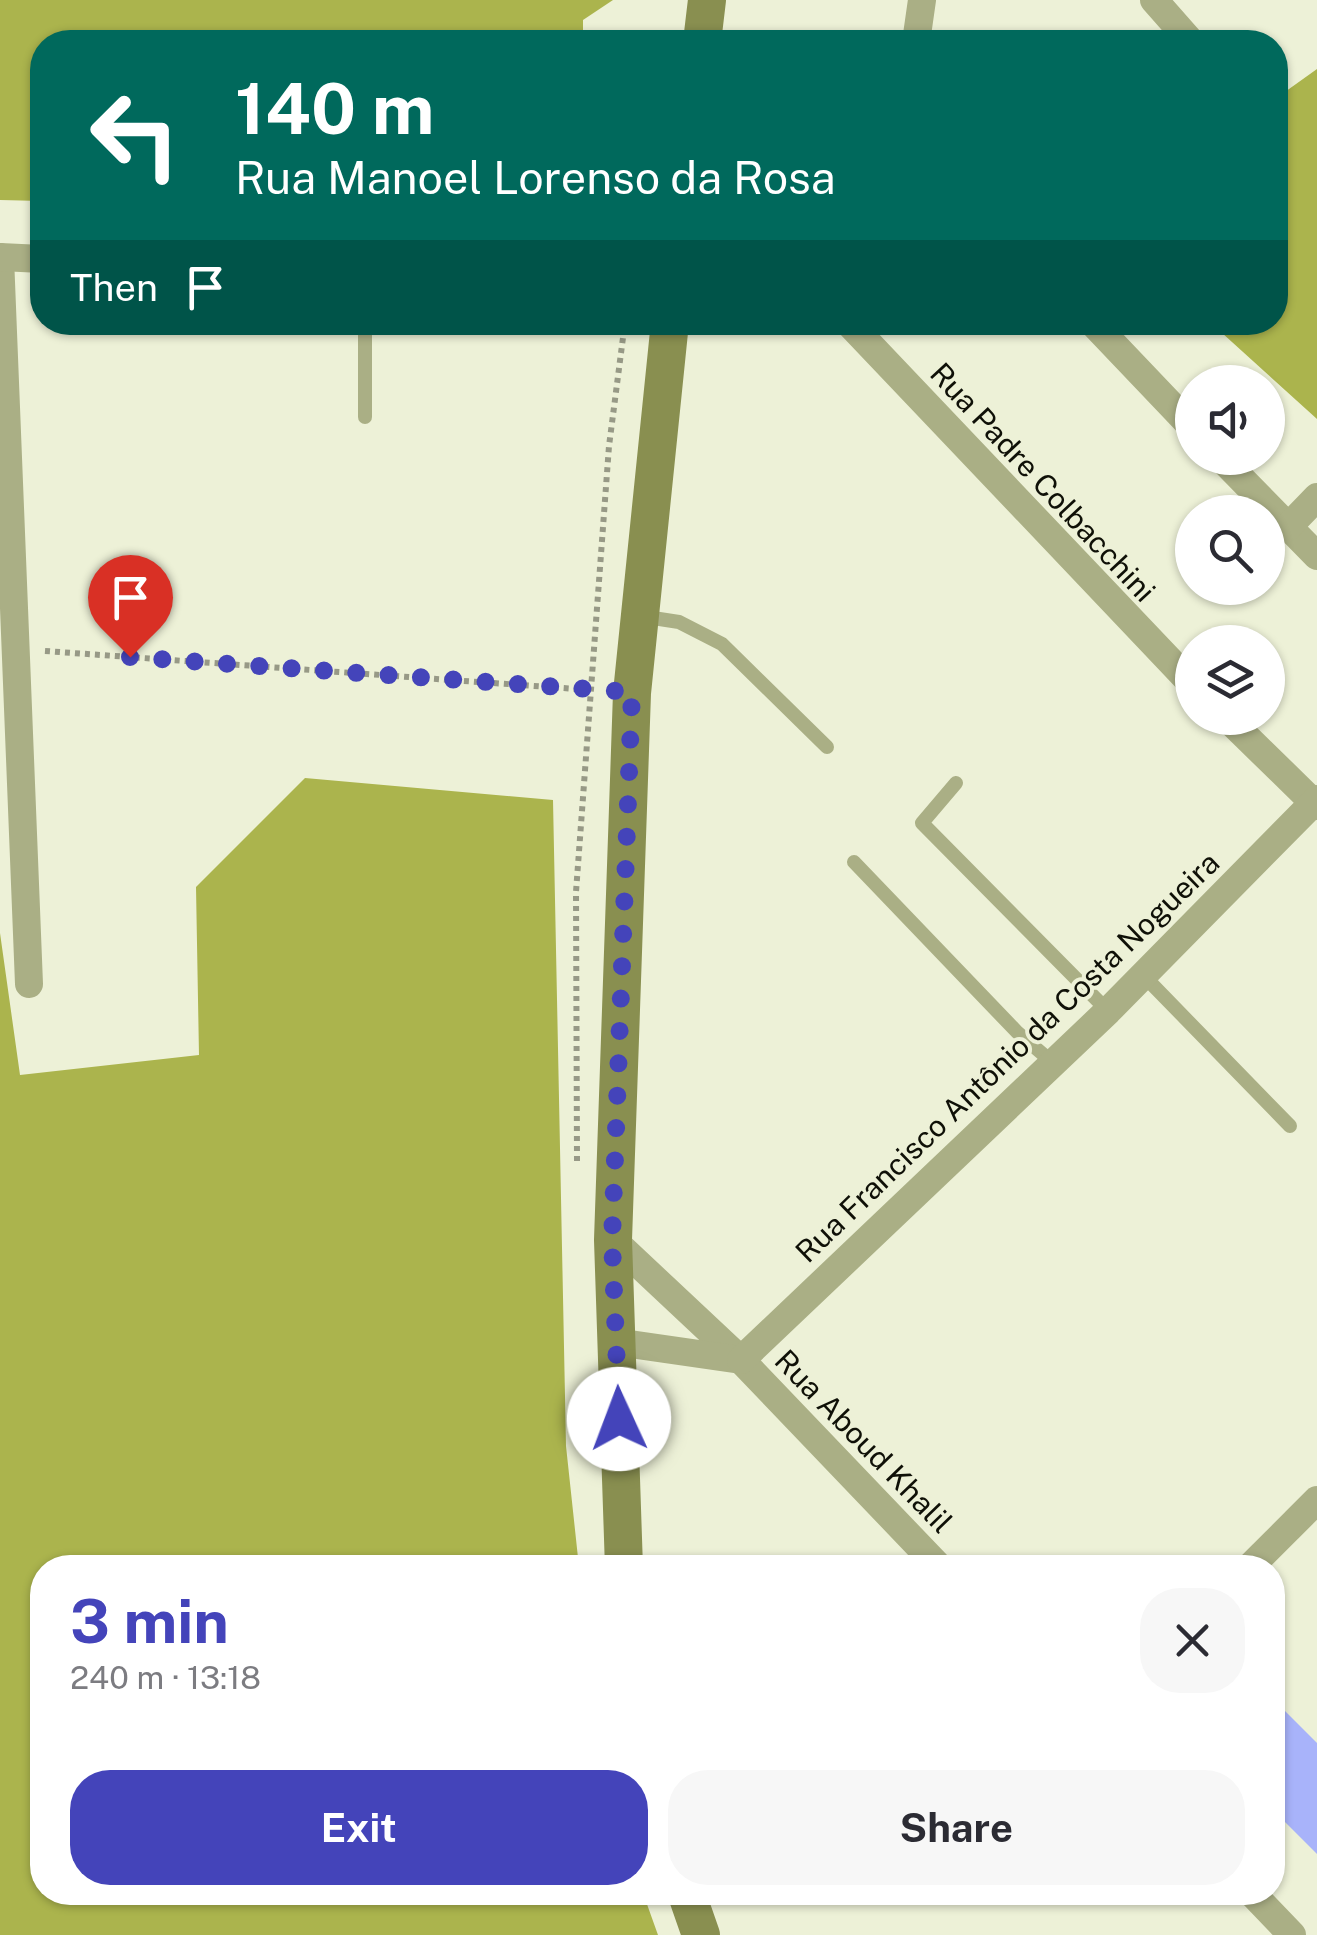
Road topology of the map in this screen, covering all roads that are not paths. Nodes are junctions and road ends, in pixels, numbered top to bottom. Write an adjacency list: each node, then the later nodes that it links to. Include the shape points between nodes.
1 (707, 0): 4 (main road)
2 (922, 0): 5 (street)
3 (1154, 0): 6 (street)
4 (703, 30)
5 (918, 30)
6 (1180, 30)
7 (0, 257): 8 (street); 27 (street)
8 (30, 258)
9 (365, 335): 14 (lane)
10 (669, 335): 19 (main road)
11 (860, 335): 20 (street, Rua Padre Colbacchini)
12 (1104, 335): 13 (street)
13 (1175, 410)
14 (365, 416)
15 (1238, 475): 17 (street)
16 (1317, 498): 17 (street)
17 (1288, 527): 18 (street)
18 (1317, 556)
19 (639, 616): 22 (lane, via 704,631); 31 (main road)
20 (1175, 666)
21 (1245, 735): 24 (street)
22 (827, 747)
23 (956, 784): 28 (lane, via 922,823)
24 (1316, 803): 26 (street, Rua Francisco Antônio da Costa Nogueira)
25 (854, 862): 29 (lane)
26 (1143, 975): 28 (street, Rua Francisco Antônio da Costa Nogueira); 30 (lane)
27 (29, 984)
28 (1108, 1011): 29 (street, Rua Francisco Antônio da Costa Nogueira)
29 (1052, 1062): 33 (street, Rua Francisco Antônio da Costa Nogueira)
30 (1290, 1126)
31 (612, 1240): 32 (main road); 33 (street, Rua Aboud Khalil)
32 (616, 1342): 33 (street, Rua Aboud Khalil); 35 (main road)
33 (741, 1360): 36 (street, Rua Aboud Khalil)
34 (1317, 1500): 37 (street)
35 (624, 1555)
36 (928, 1555)
37 (1262, 1555)
38 (691, 1905): 40 (main road)
39 (1264, 1905): 41 (street)
40 (701, 1935)
41 (1292, 1935)

